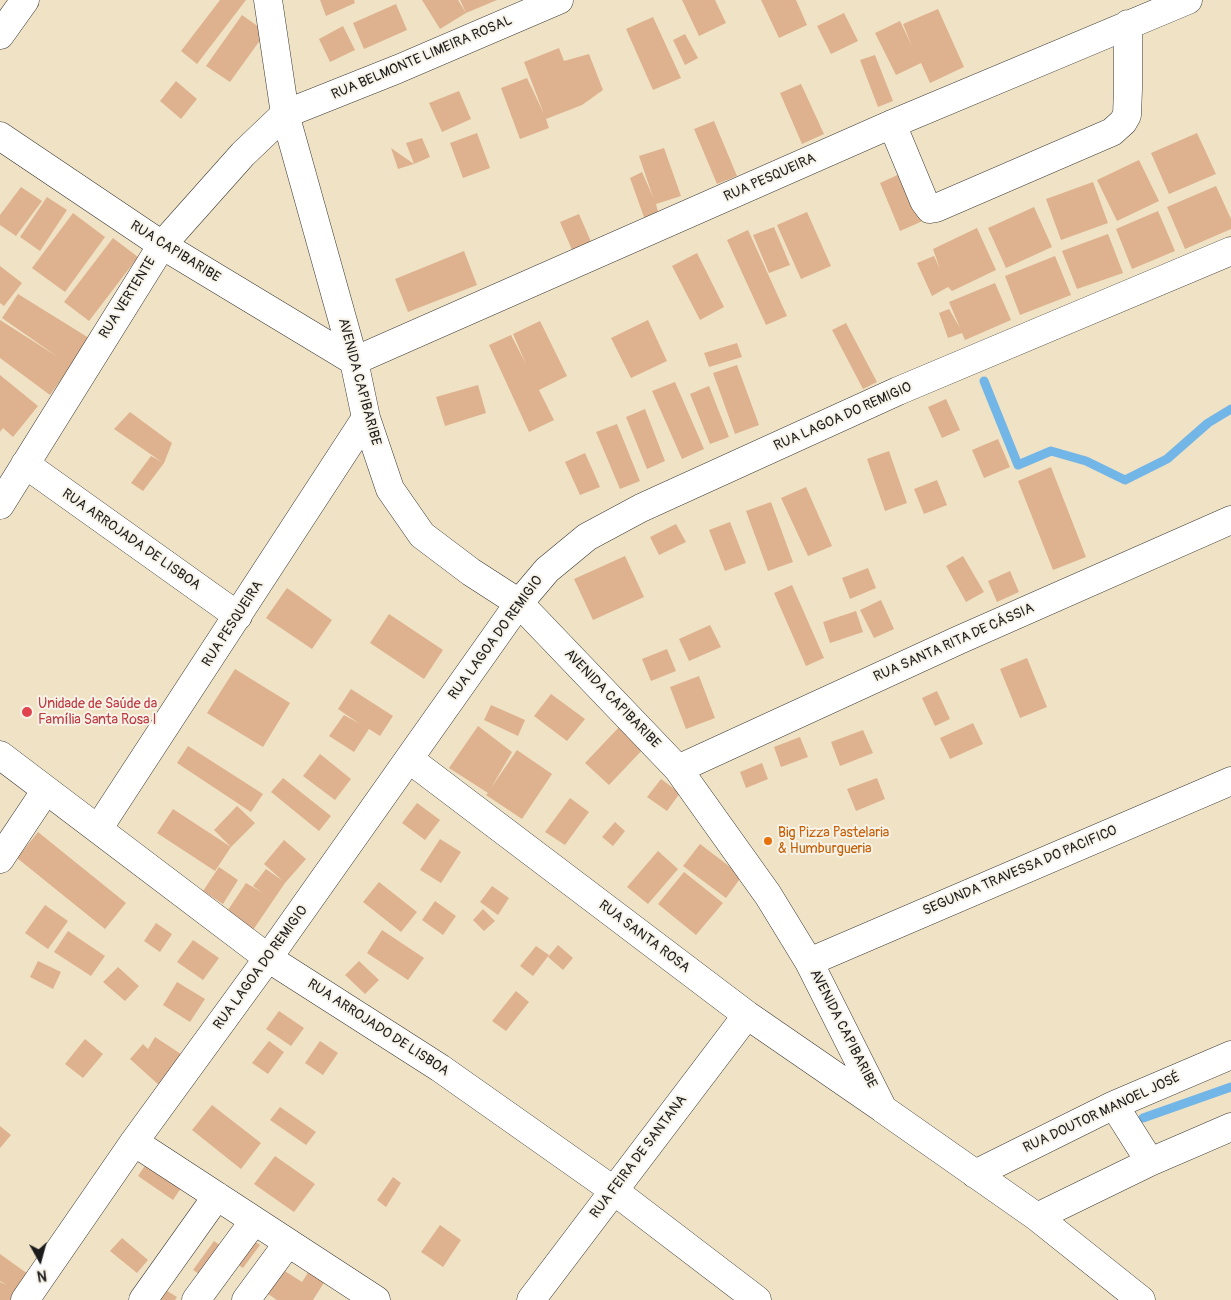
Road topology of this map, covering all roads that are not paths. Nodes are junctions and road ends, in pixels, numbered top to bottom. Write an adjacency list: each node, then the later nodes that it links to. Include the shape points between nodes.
1 (25, 0): 6 (street)
2 (268, 0): 7 (street, AVENIDA CAPIBARIBE)
3 (559, 0): 7 (street, RUA BELMONTE LIMEIRA ROSAL)
4 (1188, 0): 5 (street, RUA PESQUEIRA)
5 (1128, 24): 8 (street, RUA PESQUEIRA); 8 (street, via 1127,115 1123,122 1112,132 936,208 930,209 924,202)
6 (0, 35)
7 (285, 114): 10 (street, RUA VERTENTE, via 243,154); 12 (street, AVENIDA CAPIBARIBE)
8 (892, 124): 12 (street, RUA PESQUEIRA)
9 (0, 136): 10 (street, RUA CAPIBARIBE)
10 (162, 245): 12 (street, RUA CAPIBARIBE); 14 (street, RUA VERTENTE)
11 (1231, 251): 17 (street, RUA LAGOA DO REMIGIO, via 898,391 641,508 587,537 547,570)
12 (354, 362): 13 (street, AVENIDA CAPIBARIBE)
13 (366, 418): 17 (street, AVENIDA CAPIBARIBE, via 390,489 422,535); 18 (street, RUA PESQUEIRA)
14 (25, 464): 15 (street, RUA VERTENTE); 18 (street, RUA ARROJADA DE LISBOA)
15 (0, 505)
16 (1231, 520): 21 (street, RUA SANTA RITA DE CÁSSIA)
17 (519, 603): 20 (street, RUA LAGOA DO REMIGIO); 21 (street, AVENIDA CAPIBARIBE)
18 (238, 616): 24 (street, RUA PESQUEIRA)
19 (0, 755): 23 (street, RUA ARROJADO DE LISBOA)
20 (409, 759): 26 (street, RUA LAGOA DO REMIGIO); 28 (street, RUA SANTA ROSA)
21 (678, 768): 27 (street, AVENIDA CAPIBARIBE, via 768,895)
22 (1231, 781): 27 (street, SEGUNDA TRAVESSA DO PACIFICO)
23 (46, 790): 24 (street, RUA ARROJADO DE LISBOA); 25 (street)
24 (98, 829): 26 (street, RUA ARROJADO DE LISBOA)
25 (0, 859)
26 (268, 958): 33 (street, RUA LAGOA DO REMIGIO); 36 (street, RUA ARROJADO DE LISBOA, via 440,1068)
27 (809, 962): 31 (street, AVENIDA CAPIBARIBE)
28 (747, 1015): 31 (street, RUA SANTA ROSA); 36 (street, RUA FEIRA DE SANTANA)
29 (1231, 1055): 30 (street, RUA DOUTOR MANOEL JOSÉ)
30 (1114, 1105): 34 (street); 35 (street, RUA DOUTOR MANOEL JOSÉ)
31 (883, 1109): 35 (street, AVENIDA CAPIBARIBE)
32 (1231, 1127): 34 (street)
33 (134, 1142): 37 (street); 42 (street, RUA LAGOA DO REMIGIO)
34 (1150, 1162): 38 (street)
35 (975, 1174): 38 (street, AVENIDA CAPIBARIBE)
36 (613, 1190): 47 (street, RUA FEIRA DE SANTANA); 48 (street, RUA ARROJADO DE LISBOA)
37 (217, 1196): 39 (street); 43 (street)
38 (1037, 1217): 41 (street, AVENIDA CAPIBARIBE)
39 (254, 1221): 40 (street); 44 (street)
40 (288, 1243): 45 (street); 46 (street)
41 (1139, 1299)
42 (25, 1300)
43 (143, 1300)
44 (196, 1300)
45 (246, 1300)
46 (376, 1300)
47 (531, 1300)
48 (756, 1300)

